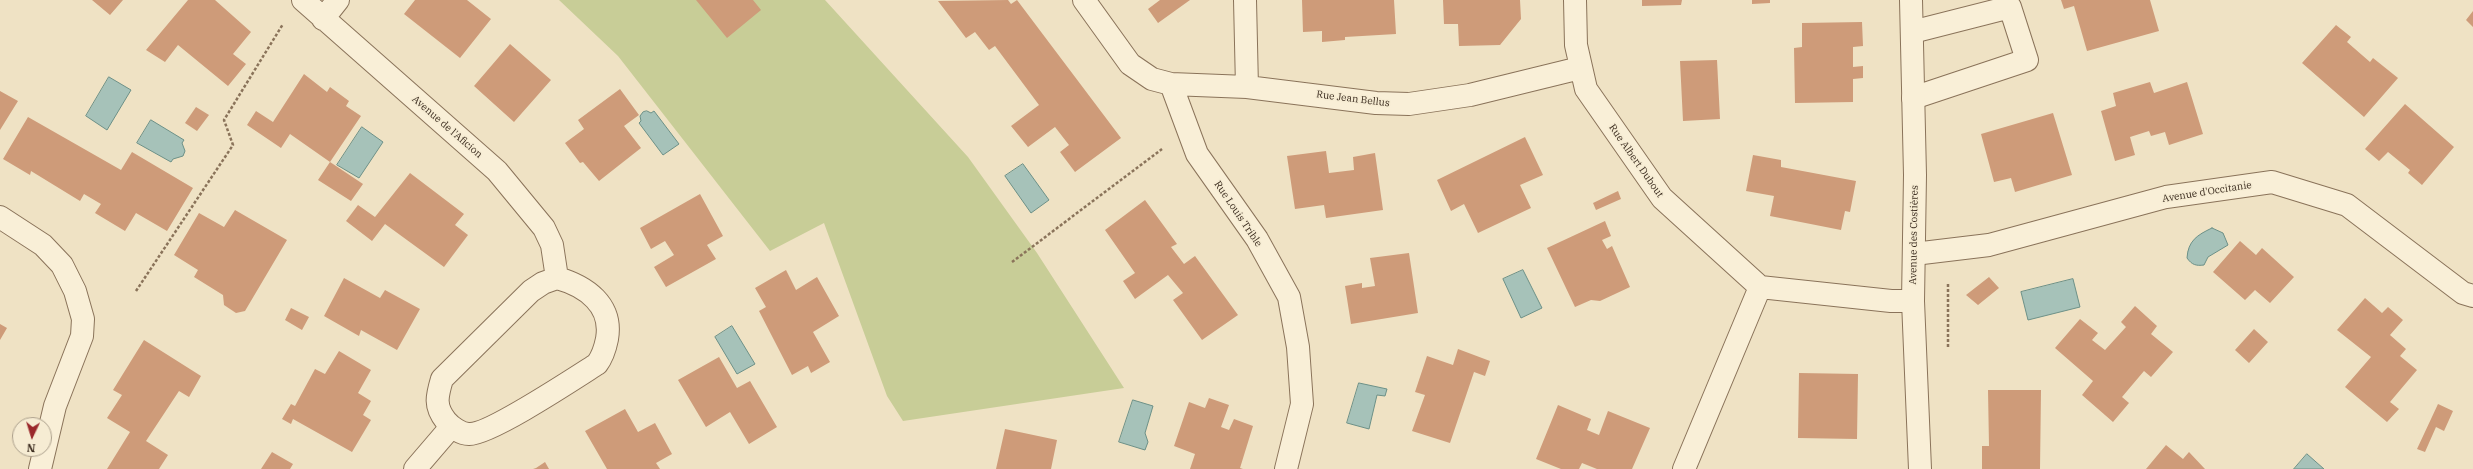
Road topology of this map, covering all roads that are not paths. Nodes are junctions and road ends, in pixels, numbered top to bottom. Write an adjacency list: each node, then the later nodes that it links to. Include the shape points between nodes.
1 (303, 0): 7 (street, Avenue de l'Aficion)
2 (338, 0): 7 (street)
3 (1084, 0): 10 (street, via 1130,64 1152,79)
4 (1245, 0): 11 (street)
5 (1575, 0): 9 (street, Rue Albert Dubout, via 1576,45)
6 (1911, 0): 8 (street, Avenue des Costières)
7 (323, 19): 15 (street, Avenue de l'Aficion, via 497,171 544,228 552,245)
8 (1912, 32): 12 (street, Avenue des Costières); 12 (street, via 2010,8 2027,60)
9 (1580, 68): 11 (street, Rue Jean Bellus, via 1470,95 1409,104 1376,103); 16 (street, Rue Albert Dubout, via 1586,89 1662,198)
10 (1171, 84): 11 (street, Rue Jean Bellus); 22 (street, Rue Louis Trible, via 1197,154 1257,239 1289,298 1298,347 1302,404)
11 (1247, 87)
12 (1913, 98): 14 (street, Avenue des Costières)
13 (0, 217): 20 (street, via 42,245 62,265 75,291 83,319 82,336 55,406)
14 (1914, 254): 17 (street, Avenue d'Occitanie, via 1989,245 2166,197 2272,182 2347,205 2463,293); 18 (street, Avenue des Costières)
15 (556, 278): 19 (street, via 531,290 442,379 436,398 440,413); 19 (street, via 580,286 600,303 609,330 603,357 597,364 489,429 468,435)
16 (1760, 287): 18 (street); 23 (street)
17 (2473, 296)
18 (1913, 301): 24 (street, Avenue des Costières)
19 (451, 427): 21 (street)
20 (40, 469)
21 (415, 469)
22 (1286, 469)
23 (1684, 469)
24 (1920, 469)

